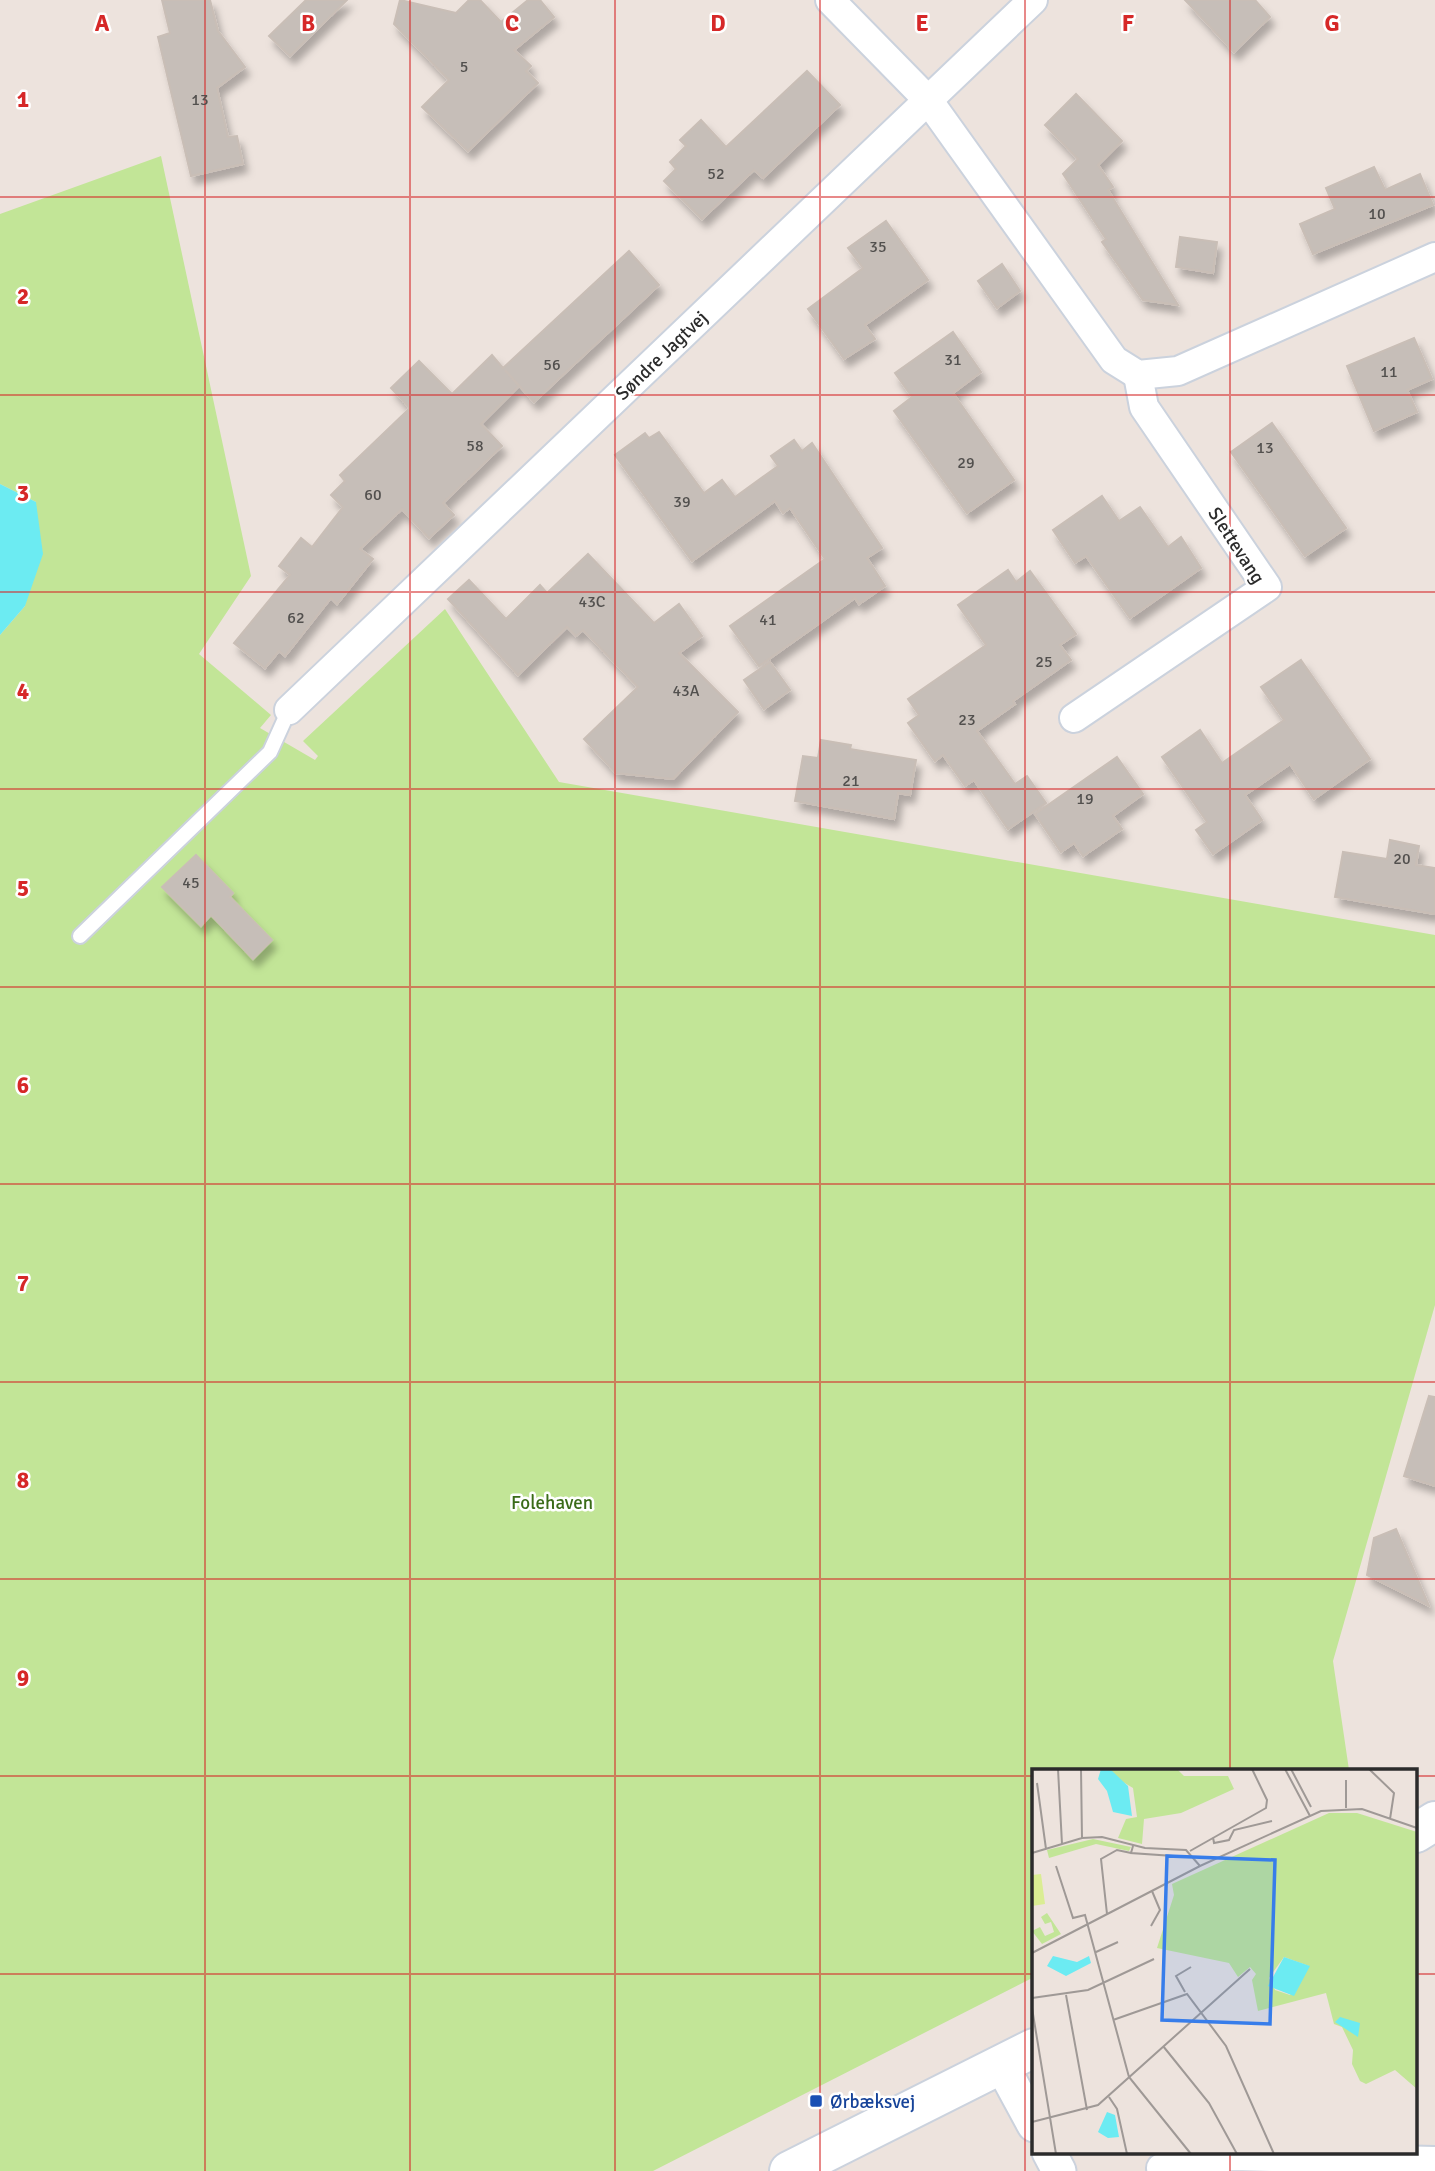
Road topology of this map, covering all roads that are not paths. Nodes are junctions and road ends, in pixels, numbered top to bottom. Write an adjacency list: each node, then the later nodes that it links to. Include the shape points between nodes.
1 (830, 0): 3 (street)
2 (1033, 0): 3 (street, Søndre Jagtvej)
3 (928, 100): 5 (street, via 1114,360); 6 (street, Søndre Jagtvej)
4 (1435, 257): 5 (street, via 1178,371)
5 (1138, 376): 7 (street, Slettevang, via 1144,407 1267,587)
6 (289, 710): 8 (lane, via 270,752)
7 (1074, 718)
8 (80, 936)
9 (1435, 1821): 10 (main road)
10 (1418, 1832)
11 (1018, 2057): 12 (street); 16 (main road)
12 (1032, 2116)
13 (1050, 2154): 17 (street)
14 (1435, 2161): 15 (street, via 1233,2155)
15 (1161, 2168)
16 (789, 2171)
17 (1059, 2171)

